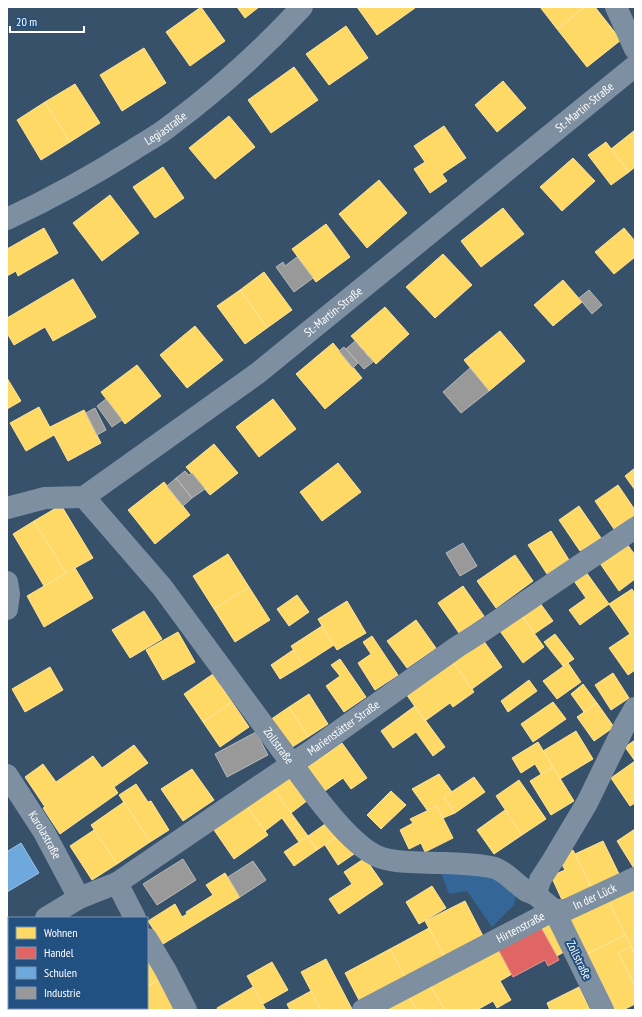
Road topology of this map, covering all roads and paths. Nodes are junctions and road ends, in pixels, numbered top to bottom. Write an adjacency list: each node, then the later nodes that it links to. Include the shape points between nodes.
1 (302, 7): 5 (street, Legiastraße, via 227,80 170,126 105,168)
2 (616, 7): 3 (street)
3 (635, 49)
4 (635, 66): 6 (street, St.-Martin-Straße, via 258,373)
5 (7, 219)
6 (84, 497): 7 (street, via 45,498); 12 (street, Zollstraße, via 162,587)
7 (7, 508)
8 (635, 528): 12 (street, Marienstätter Straße, via 457,647)
9 (7, 582): 10 (street)
10 (7, 609)
11 (635, 708): 16 (street, Hirtenstraße, via 587,803 540,880)
12 (292, 764): 15 (street, Marienstätter Straße); 16 (street, Zollstraße, via 336,821 372,853 396,860 497,869)
13 (7, 775): 17 (street, Karolastraße, via 44,832)
14 (635, 878): 18 (street, In der Lück, via 566,910)
15 (117, 883): 17 (street, Marienstätter Straße); 20 (street)
16 (536, 895): 18 (street, Hirtenstraße)
17 (79, 898): 19 (street, Marienstätter Straße)
18 (554, 910): 22 (street, Hirtenstraße); 24 (street, Zollstraße)
19 (48, 917)
20 (134, 917)
21 (148, 941): 23 (street)
22 (368, 1009)
23 (186, 1010)
24 (603, 1010)

